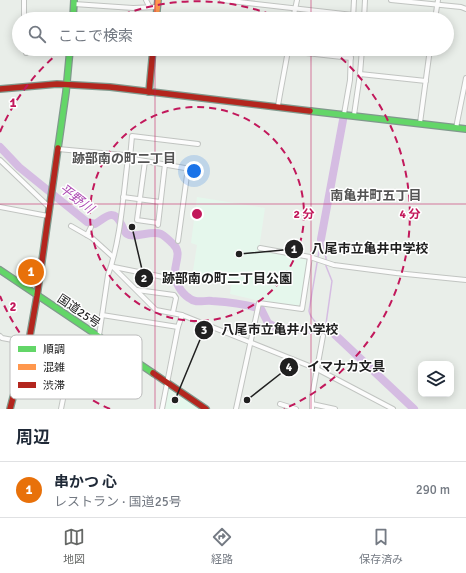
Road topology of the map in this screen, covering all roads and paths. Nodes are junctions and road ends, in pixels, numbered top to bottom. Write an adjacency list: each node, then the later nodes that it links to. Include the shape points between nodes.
1 (24, 0): 18 (street)
2 (146, 0): 14 (street)
3 (158, 0): 15 (main road)
4 (222, 0): 16 (street)
5 (297, 0): 16 (street)
6 (354, 0): 23 (street)
7 (365, 0): 24 (street)
8 (391, 0): 10 (street)
9 (438, 0): 13 (street)
10 (402, 1): 12 (street)
11 (74, 2): 14 (street, via 133,8); 19 (main road)
12 (420, 2): 13 (street)
13 (437, 5): 17 (street); 25 (street)
14 (149, 6): 15 (street)
15 (157, 7): 20 (main road)
16 (295, 8): 21 (street); 22 (street)
17 (466, 9)
18 (24, 12)
19 (73, 12)
20 (157, 12)
21 (294, 12)
22 (321, 12)
23 (353, 12)
24 (364, 12)
25 (436, 12)
26 (69, 56): 36 (main road)
27 (152, 56): 39 (main road)
28 (287, 56): 40 (street)
29 (335, 56): 32 (street)
30 (361, 56): 33 (street)
31 (429, 56): 35 (street)
32 (351, 58): 41 (street)
33 (360, 74): 35 (street); 42 (street)
34 (466, 78): 38 (street)
35 (426, 81): 43 (street)
36 (67, 84): 37 (main road); 39 (main road, via 110,86); 47 (main road)
37 (0, 89)
38 (465, 90): 44 (street)
39 (149, 92): 40 (main road)
40 (278, 106): 41 (main road)
41 (344, 114): 42 (main road)
42 (354, 115): 43 (main road)
43 (420, 123): 44 (main road)
44 (456, 128): 45 (main road)
45 (466, 130)
46 (198, 144): 48 (street, via 132,136)
47 (58, 149): 48 (street); 58 (main road)
48 (129, 158): 50 (street); 54 (street)
49 (0, 160): 58 (street)
50 (145, 161): 51 (street); 55 (street)
51 (166, 164): 52 (street); 56 (street)
52 (188, 168): 53 (street); 63 (street)
53 (196, 170)
54 (123, 197): 55 (street); 65 (street)
55 (140, 200): 56 (street); 56 (street, via 137,220 158,224)
56 (160, 202)
57 (0, 207): 59 (street)
58 (50, 207): 59 (main road)
59 (48, 216): 72 (main road)
60 (71, 226): 62 (street)
61 (91, 227): 62 (street)
62 (87, 235): 65 (street)
63 (178, 241)
64 (260, 248): 66 (street)
65 (113, 257): 67 (street)
66 (310, 257): 70 (street, via 334,264); 83 (street, via 302,309 259,303)
67 (112, 266): 69 (street); 71 (street); 74 (street)
68 (0, 270): 72 (main road, 国道25号)
69 (172, 279)
70 (466, 280)
71 (136, 290): 73 (street, via 156,310); 73 (street, via 174,295 176,298)
72 (38, 296): 77 (main road); 78 (main road, 国道25号)
73 (173, 312): 75 (street)
74 (102, 315): 76 (street); 79 (street)
75 (182, 315): 76 (street); 83 (street)
76 (178, 327): 86 (street)
77 (31, 335)
78 (95, 335)
79 (98, 335)
80 (0, 336): 82 (street)
81 (323, 336): 85 (street)
82 (10, 339)
83 (251, 342): 85 (street); 96 (street)
84 (142, 366): 86 (main road, 国道25号)
85 (317, 369): 90 (street); 100 (street)
86 (167, 382): 94 (street); 95 (main road, 国道25号)
87 (13, 399): 92 (main road)
88 (63, 399): 93 (street)
89 (280, 404): 91 (street)
90 (312, 404): 98 (street); 99 (street)
91 (289, 408): 97 (street)
92 (10, 409)
93 (61, 409)
94 (162, 409)
95 (206, 409)
96 (236, 409)
97 (296, 409)
98 (312, 409)
99 (335, 409)
100 (394, 409)

